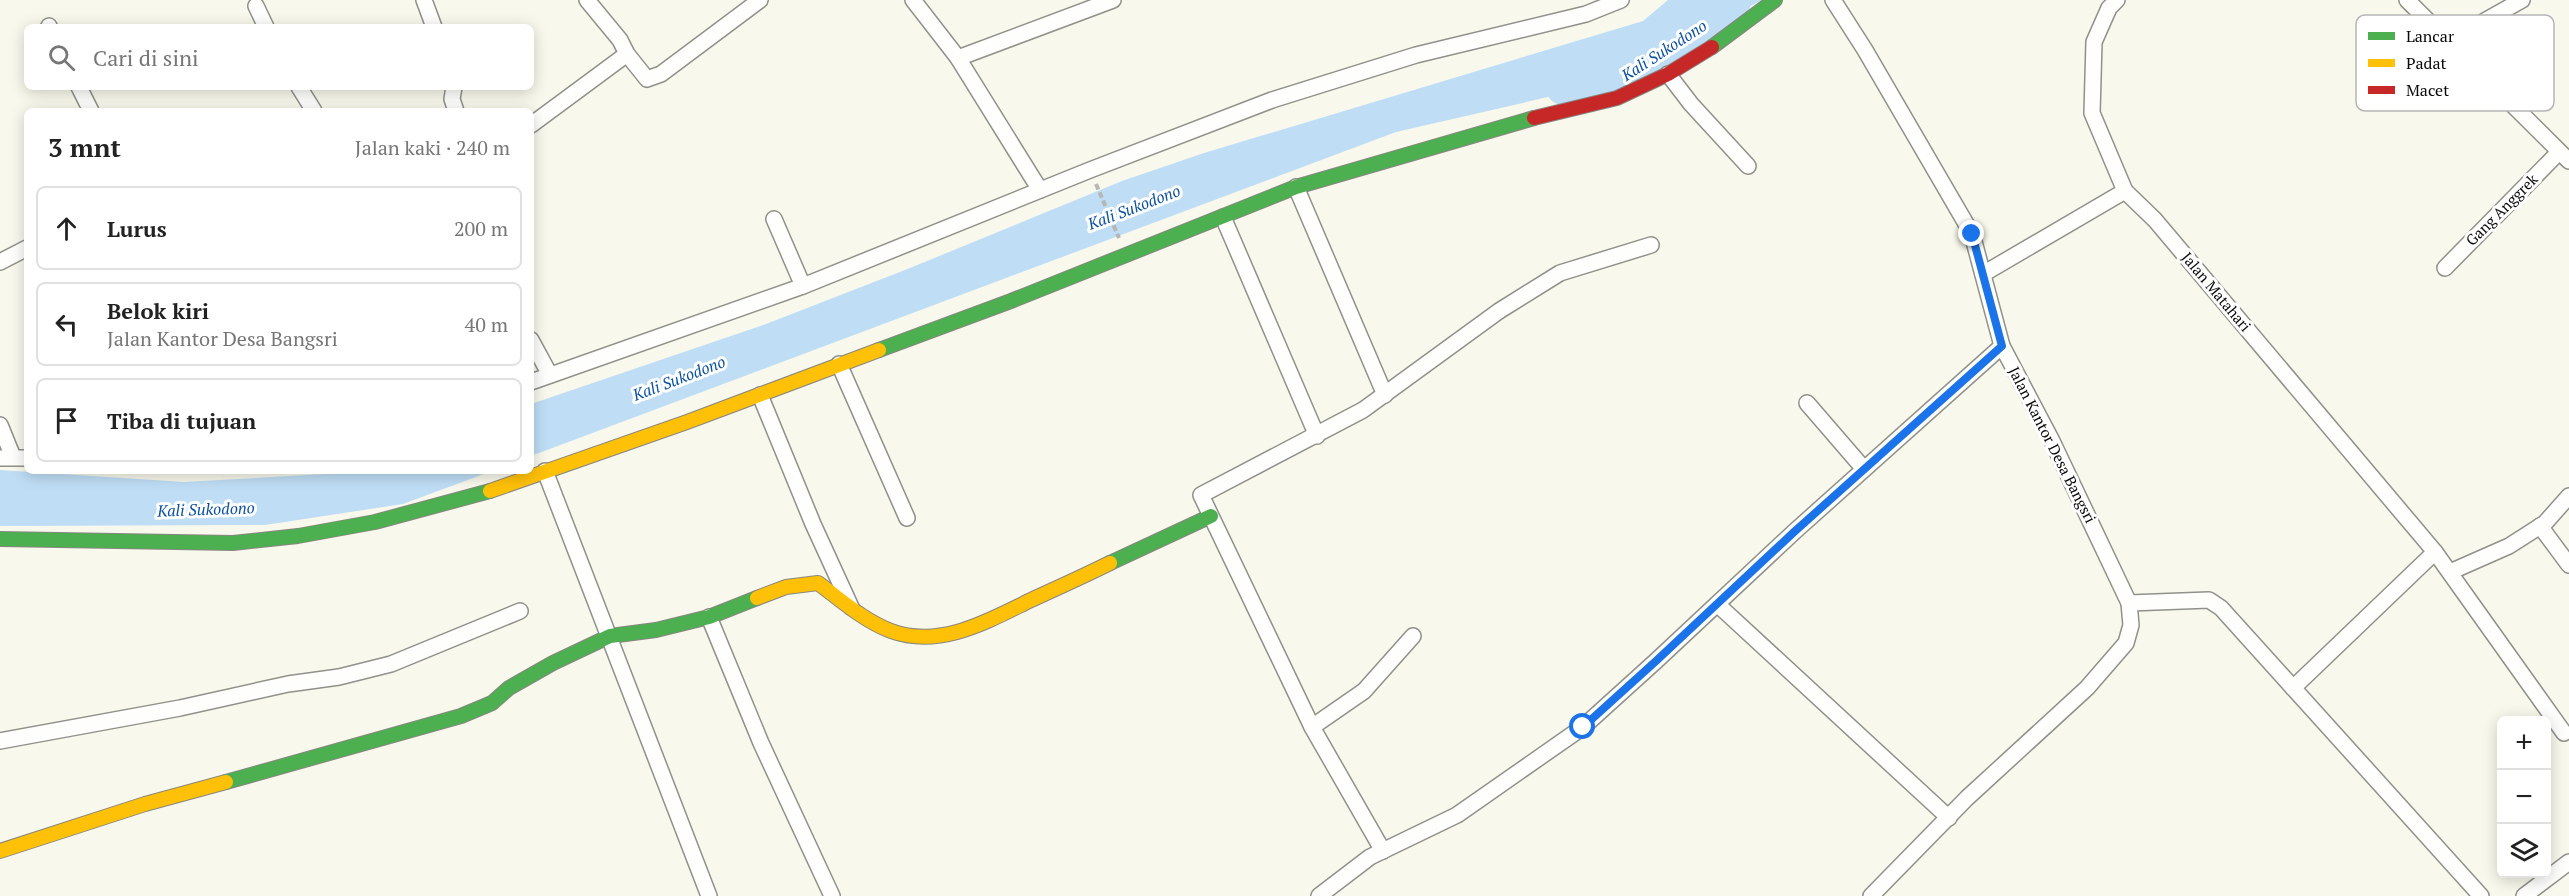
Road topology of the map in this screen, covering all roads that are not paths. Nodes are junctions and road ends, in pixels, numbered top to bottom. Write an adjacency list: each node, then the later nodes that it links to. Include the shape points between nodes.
1 (424, 0): 18 (street)
2 (587, 0): 19 (street)
3 (760, 0): 19 (street, via 661,74 647,79)
4 (913, 0): 20 (street)
5 (1113, 0): 20 (street)
6 (1577, 0): 14 (street)
7 (1621, 0): 14 (street)
8 (1775, 0): 21 (main road)
9 (1833, 0): 41 (street, Jalan Kantor Desa Bangsri, via 1972,234)
10 (2117, 0): 34 (street, Jalan Matahari, via 2109,8 2094,42 2092,113)
11 (2408, 0): 15 (street)
12 (2522, 0): 16 (street)
13 (256, 6): 17 (street)
14 (1586, 14): 33 (street, via 1344,75)
15 (2423, 15)
16 (2495, 15)
17 (265, 24)
18 (433, 24)
19 (627, 54): 29 (street)
20 (958, 58): 33 (street)
21 (1668, 75): 31 (street); 32 (main road, via 1617,98 1499,127)
22 (80, 90): 25 (street)
23 (300, 90): 26 (street)
24 (454, 90): 27 (street)
25 (90, 108)
26 (312, 108)
27 (455, 108)
28 (2518, 111): 30 (street)
29 (534, 123)
30 (2564, 157): 40 (street, Gang Anggrek)
31 (1748, 166)
32 (1296, 187): 35 (main road); 49 (street)
33 (1040, 190): 42 (street)
34 (2125, 191): 41 (street); 61 (street, Jalan Matahari, via 2155,220)
35 (1223, 217): 45 (main road); 52 (street)
36 (774, 219): 42 (street)
37 (1651, 245): 49 (street, via 1560,273 1499,311)
38 (24, 250): 39 (street)
39 (0, 262)
40 (2445, 268)
41 (1983, 274): 44 (street, Jalan Kantor Desa Bangsri)
42 (803, 286): 46 (street)
43 (534, 346): 46 (street)
44 (2002, 346): 54 (street); 64 (street, Jalan Kantor Desa Bangsri)
45 (839, 364): 48 (main road); 58 (street)
46 (550, 375): 47 (street)
47 (534, 381)
48 (760, 395): 55 (main road); 67 (street)
49 (1384, 395): 52 (street)
50 (1807, 403): 54 (street)
51 (0, 425): 53 (street)
52 (1317, 436): 57 (street, via 1201,495)
53 (13, 458)
54 (1864, 469): 65 (street)
55 (545, 471): 60 (main road, via 491,491 386,519 298,536 233,543); 69 (street)
56 (2569, 496): 59 (street)
57 (1211, 516): 67 (main road, via 958,633 910,636 872,623); 72 (street)
58 (907, 518)
59 (2540, 526): 62 (street); 63 (street, via 2509,546)
60 (0, 539)
61 (2435, 552): 63 (street, Jalan Matahari); 71 (street)
62 (2569, 565)
63 (2450, 572): 73 (street, Jalan Matahari)
64 (2129, 603): 71 (street, via 2209,600 2221,608); 75 (street, via 2131,625 2126,643 2087,688)
65 (1717, 604): 75 (street); 77 (street, via 1583,727 1457,814)
66 (520, 611): 74 (street, via 381,667)
67 (854, 612): 68 (main road, via 818,583 806,583)
68 (709, 617): 69 (main road); 80 (street)
69 (610, 636): 76 (main road, via 553,663 509,688 492,703 461,717 145,804); 79 (street)
70 (1413, 636): 72 (street, via 1364,691)
71 (2293, 688): 83 (street)
72 (1312, 727): 77 (street)
73 (2564, 733)
74 (0, 741)
75 (1949, 818): 82 (street)
76 (0, 851)
77 (1383, 851): 81 (street)
78 (2569, 862): 84 (street)
79 (709, 896)
80 (831, 896)
81 (1319, 896)
82 (1871, 896)
83 (2481, 896)
84 (2524, 896)

